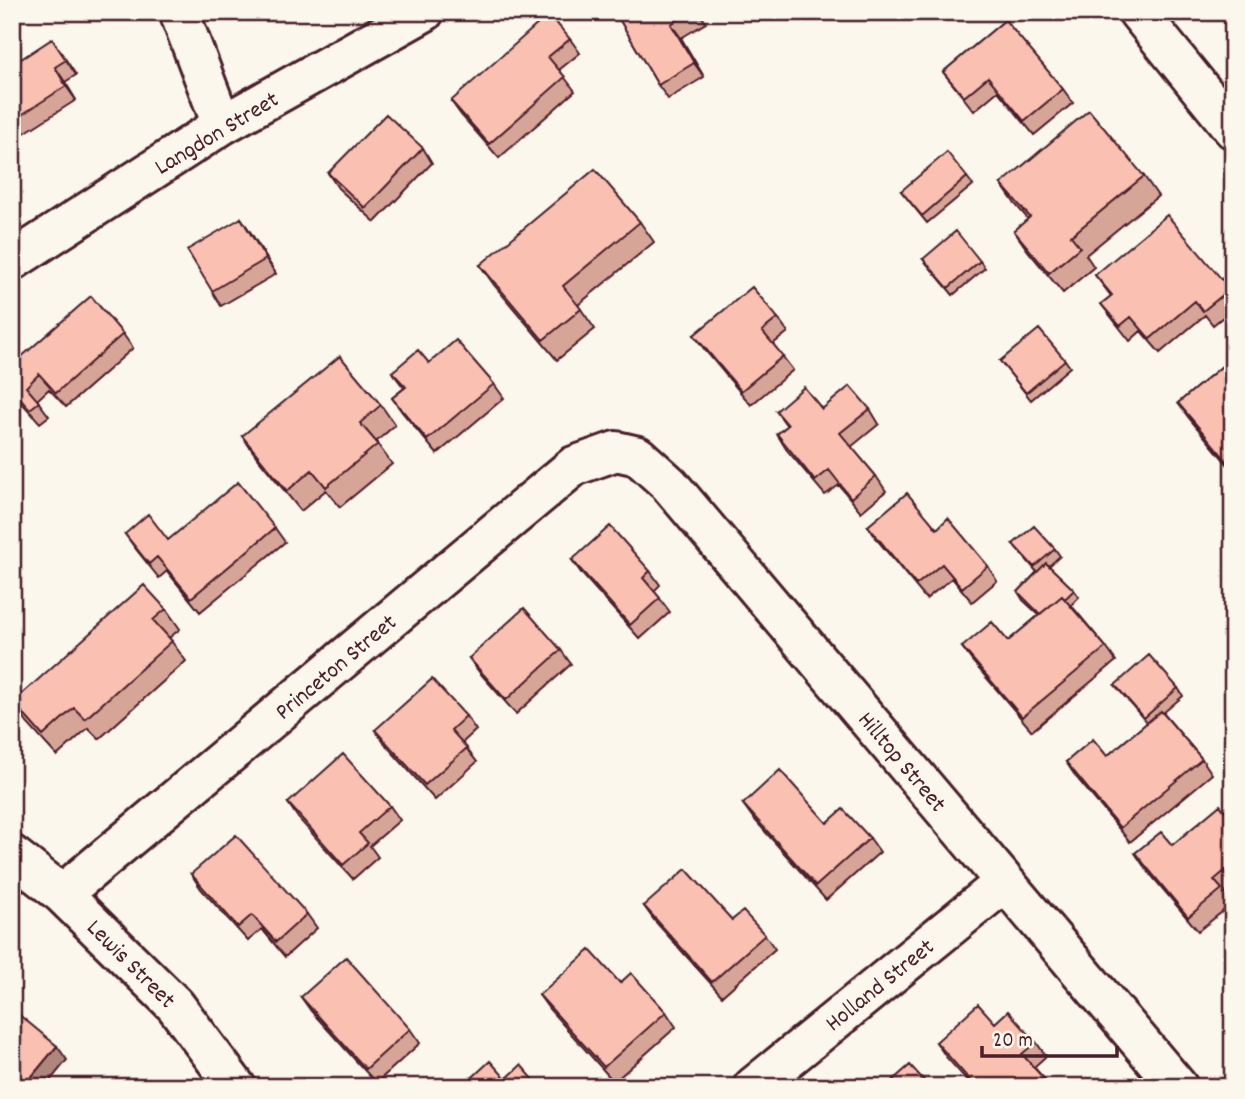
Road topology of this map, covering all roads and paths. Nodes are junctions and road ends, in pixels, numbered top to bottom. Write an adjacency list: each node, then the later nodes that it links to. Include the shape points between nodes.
1 (179, 12): 4 (street)
2 (424, 12): 4 (street, Langdon Street)
3 (1138, 12): 5 (street)
4 (222, 125): 6 (street, Langdon Street)
5 (1233, 129)
6 (12, 261)
7 (616, 451): 9 (street, Hilltop Street, via 638,456 669,484); 10 (street, Princeton Street, via 574,466)
8 (12, 855): 10 (street, Lewis Street)
9 (1005, 882): 12 (street, Holland Street); 13 (street, Hilltop Street)
10 (62, 894): 11 (street, Lewis Street, via 175,1005)
11 (236, 1087)
12 (753, 1087)
13 (1178, 1087)

